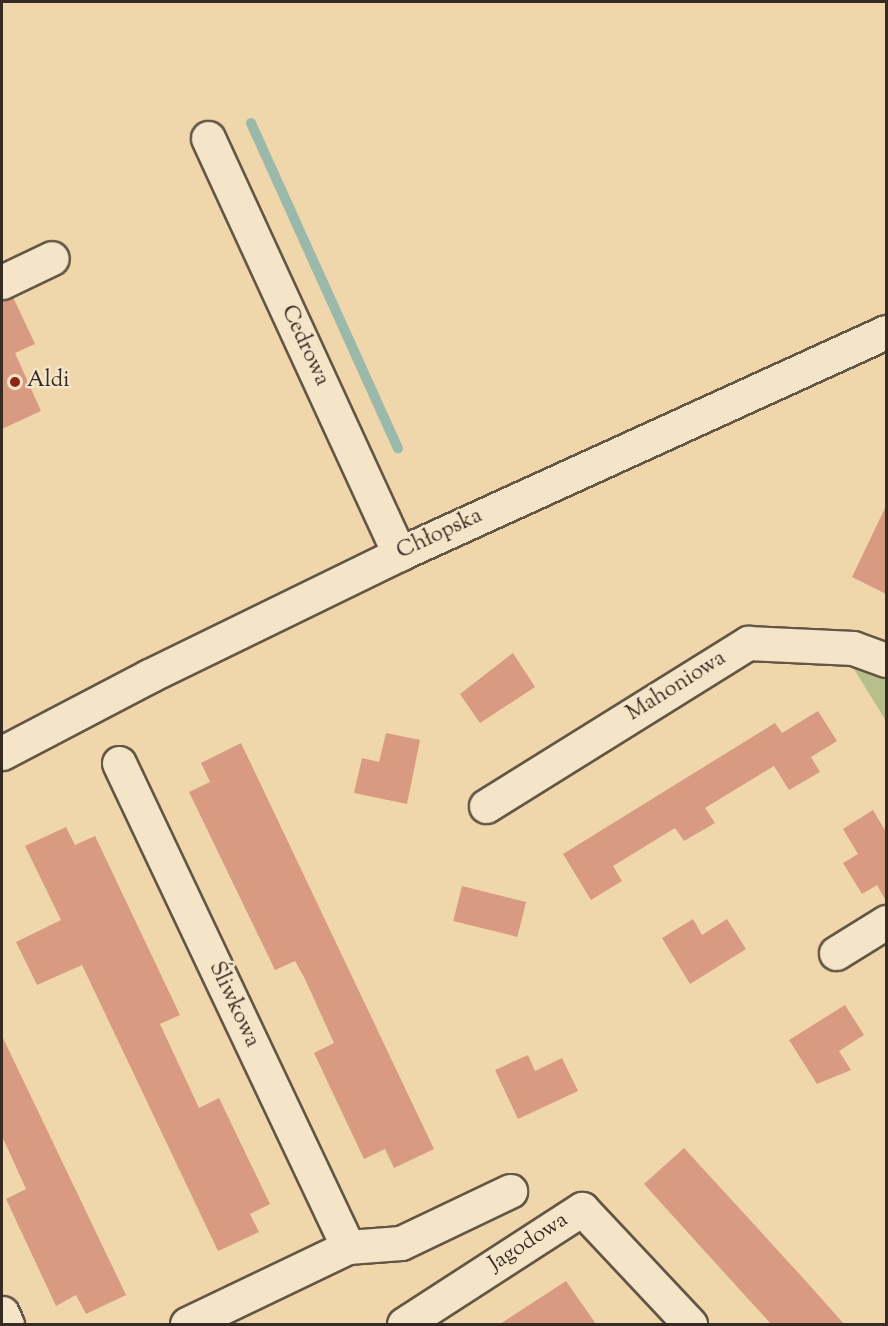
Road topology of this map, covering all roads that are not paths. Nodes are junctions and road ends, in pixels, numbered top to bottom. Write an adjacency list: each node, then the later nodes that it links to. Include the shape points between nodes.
1 (208, 138): 5 (street, Cedrowa)
2 (52, 258): 3 (street)
3 (2, 282)
4 (886, 332): 5 (street, Chłopska)
5 (399, 554): 7 (street, Chłopska)
6 (886, 660): 9 (street, Mahoniowa, via 853,648 748,643)
7 (2, 753)
8 (119, 763): 13 (street, Śliwkowa)
9 (486, 806)
10 (886, 922): 11 (street)
11 (836, 953)
12 (510, 1191): 13 (street, via 401,1243)
13 (348, 1247): 16 (street)
14 (2, 1313): 15 (street)
15 (7, 1324)
16 (187, 1324)
17 (404, 1324): 18 (street, Jagodowa, via 582,1209)
18 (690, 1324)

